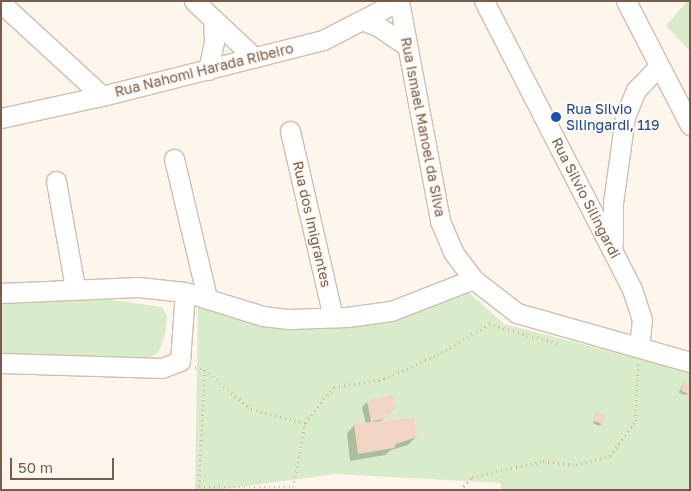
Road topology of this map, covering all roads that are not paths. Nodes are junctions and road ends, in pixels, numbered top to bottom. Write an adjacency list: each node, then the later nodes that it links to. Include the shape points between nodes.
1 (194, 1): 6 (street)
2 (399, 1): 7 (street, Rua Nahomi Harada Ribeiro); 8 (street, Rua Ismael Manoel da Silva)
3 (484, 1): 18 (street, Rua Silvio Silingardi)
4 (626, 1): 10 (street)
5 (1, 3): 12 (street)
6 (213, 19): 9 (street); 11 (street, via 214,42)
7 (362, 20): 8 (street, via 379,26); 9 (street, Rua Nahomi Harada Ribeiro, via 323,40)
8 (407, 46): 19 (street, Rua Ismael Manoel da Silva, via 440,221 453,252)
9 (255, 58): 11 (street, Rua Nahomi Harada Ribeiro)
10 (658, 67): 14 (street); 18 (street, via 636,90 625,117 613,203)
11 (208, 70): 12 (street, Rua Nahomi Harada Ribeiro)
12 (102, 96): 13 (street, Rua Nahomi Harada Ribeiro)
13 (1, 118)
14 (690, 124)
15 (290, 131): 24 (street, Rua dos Imigrantes)
16 (174, 159): 23 (street)
17 (56, 181): 20 (street)
18 (613, 247): 25 (street, Rua Silvio Silingardi, via 642,319)
19 (474, 279): 24 (street, via 391,311); 25 (street, Rua Ismael Manoel da Silva, via 517,313)
20 (75, 288): 21 (street, via 138,287); 22 (street)
21 (185, 292): 23 (street); 27 (street, via 180,361 162,368)
22 (1, 293)
23 (207, 297): 24 (street, via 263,316)
24 (334, 318)
25 (635, 358): 26 (street, Rua Ismael Manoel da Silva)
26 (690, 362)
27 (1, 363)

